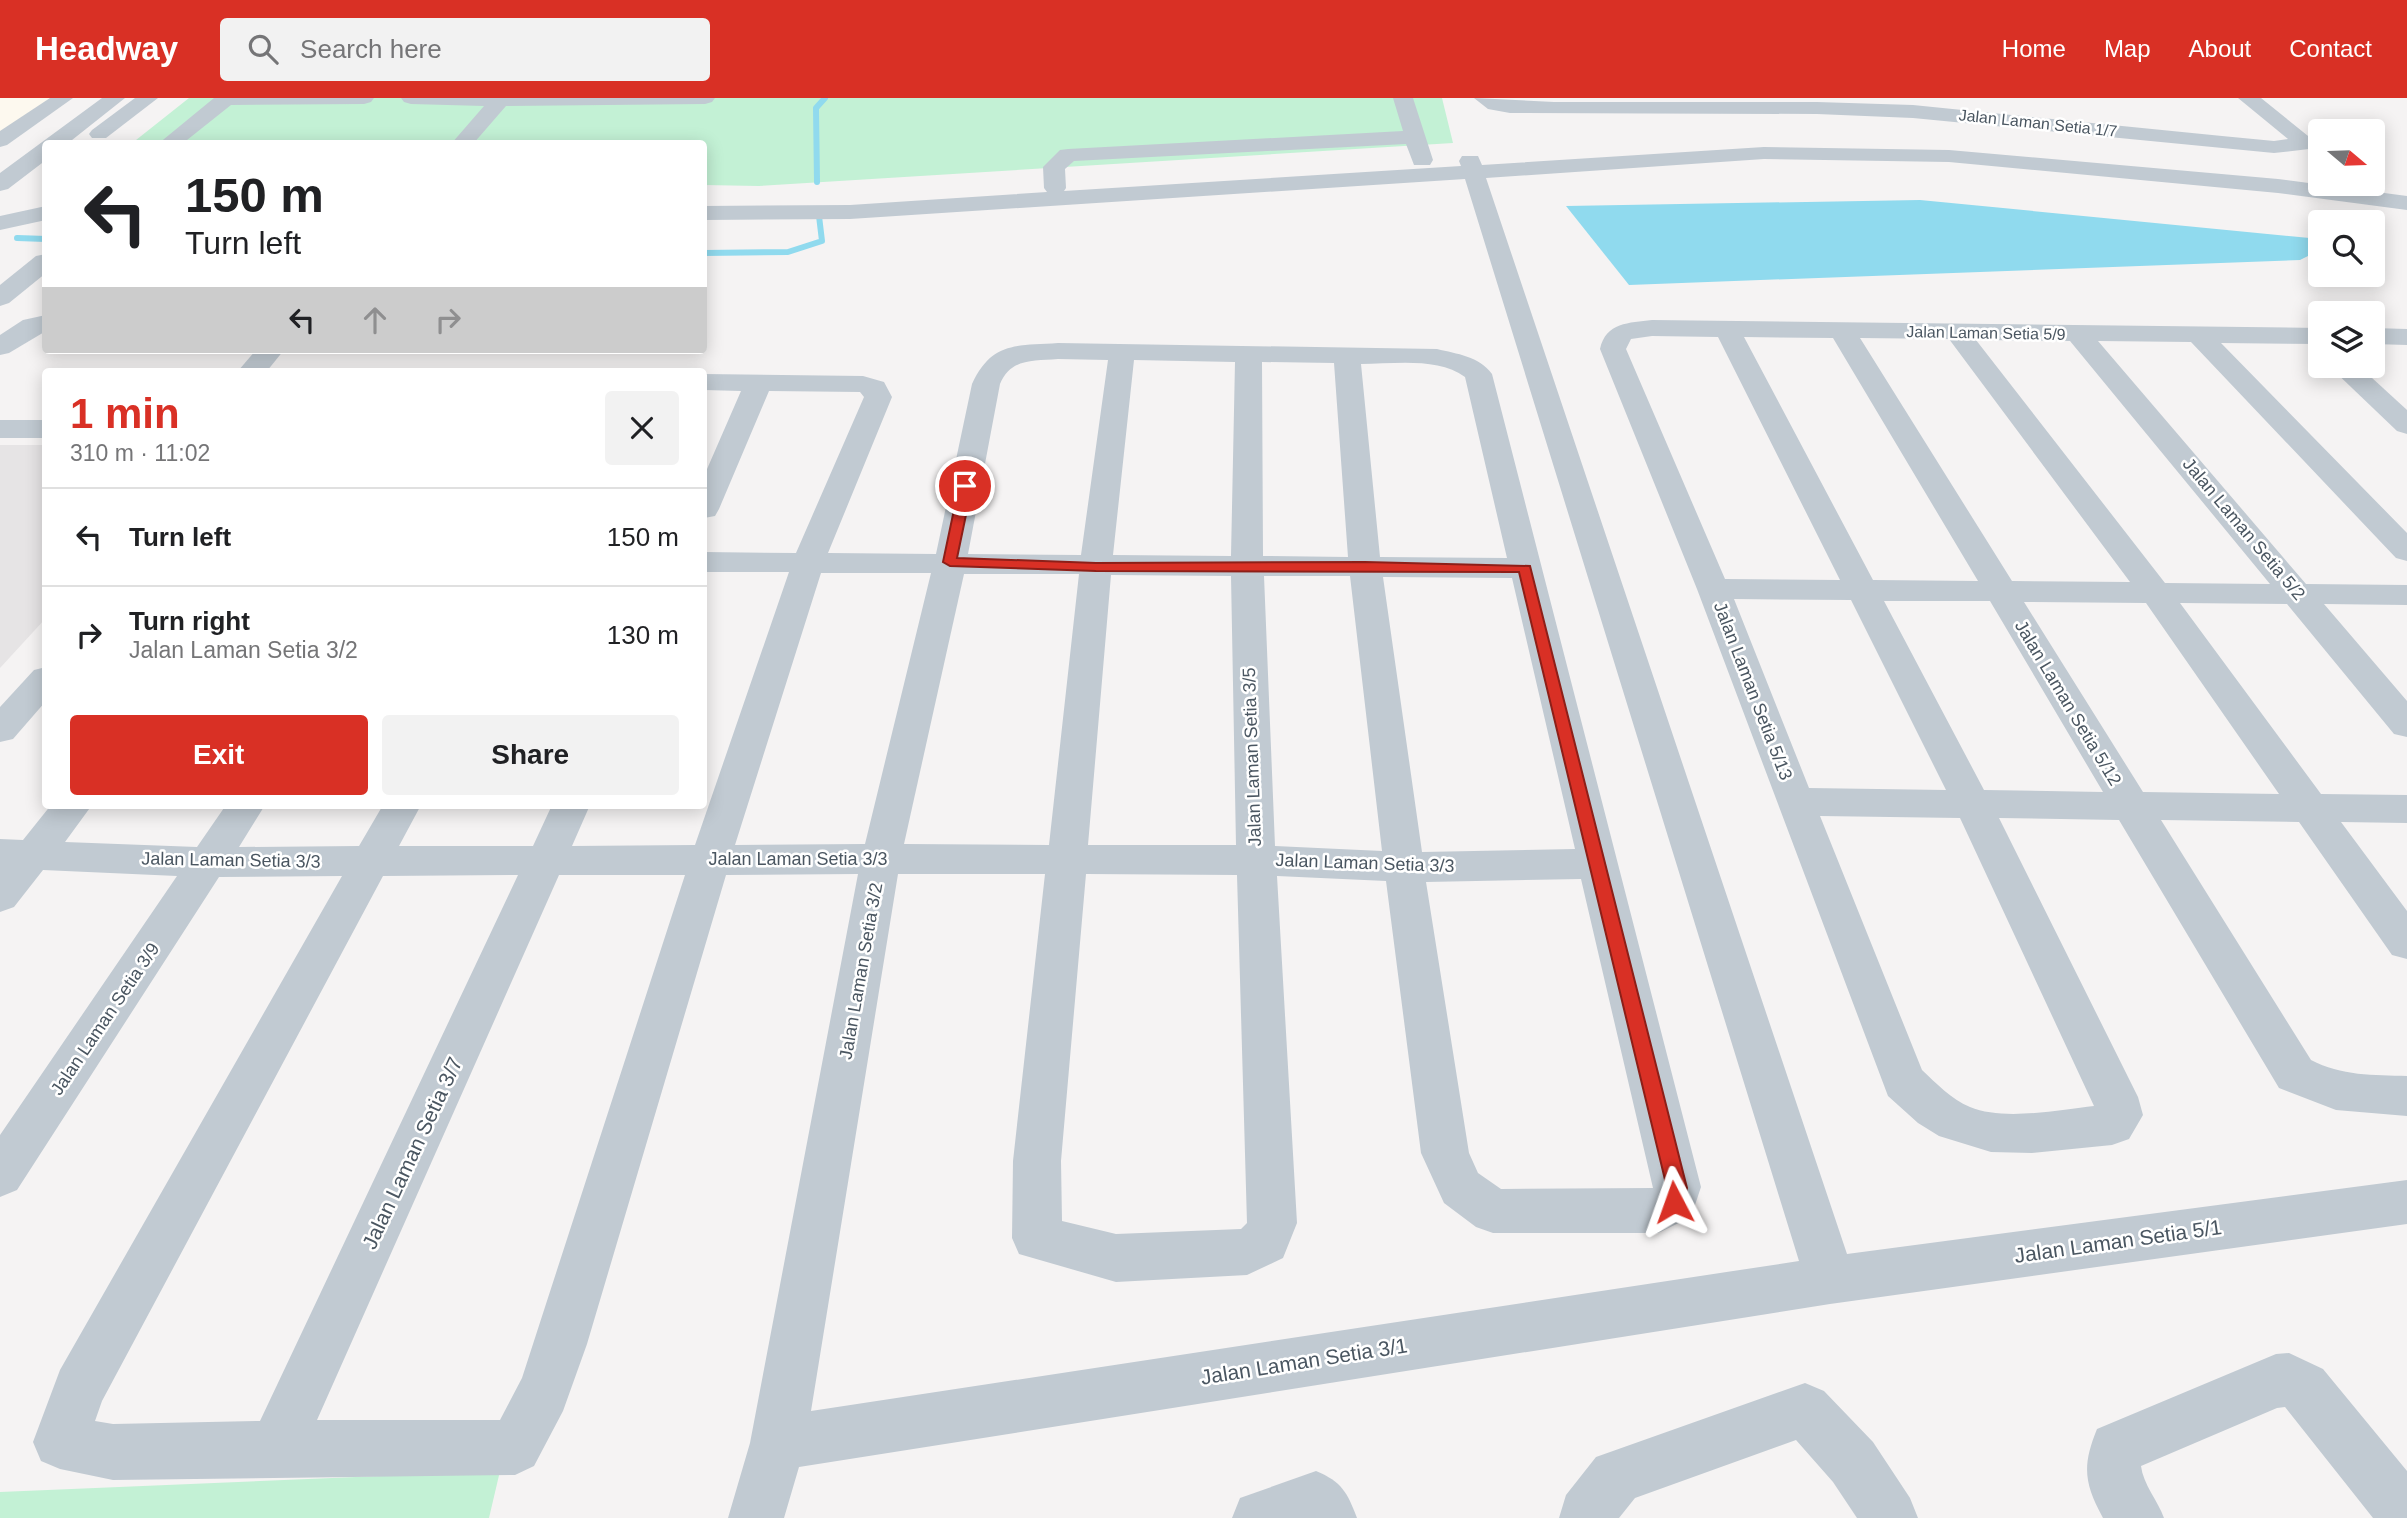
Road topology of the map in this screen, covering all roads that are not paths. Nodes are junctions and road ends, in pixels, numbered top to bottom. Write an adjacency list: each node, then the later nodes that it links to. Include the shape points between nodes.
1 (63, 98): 18 (street)
2 (115, 98): 19 (street)
3 (148, 98): 20 (street)
4 (227, 98): 5 (street); 21 (street)
5 (364, 98)
6 (411, 98): 12 (street)
7 (705, 98): 10 (street)
8 (1403, 98): 17 (street)
9 (2248, 98): 16 (street, Jalan Laman Setia 1/7, via 2302,140 2301,144 2192,140)
10 (563, 99): 12 (street)
11 (1485, 99): 13 (street, Jalan Laman Setia 1/7, via 1510,107)
12 (499, 100): 22 (street)
13 (1659, 104): 14 (street, Jalan Laman Setia 1/7)
14 (1856, 104): 16 (street, Jalan Laman Setia 1/7)
15 (2054, 107): 16 (street)
16 (2074, 127)
17 (1414, 137): 24 (street); 28 (street, via 1068,155 1054,167)
18 (2, 138)
19 (58, 140)
20 (91, 140)
21 (173, 140)
22 (464, 140)
23 (42, 154): 31 (street)
24 (1423, 162): 26 (street); 28 (street)
25 (1557, 166): 26 (street); 32 (street, via 1764,153 1949,156 2278,186); 36 (street, via 1504,183)
26 (1471, 167): 29 (street, via 1759,148 1946,151); 35 (street, via 864,211); 36 (street)
27 (42, 178): 31 (street)
28 (1055, 188): 30 (street, via 806,201)
29 (2407, 197)
30 (707, 200)
31 (1, 203): 33 (street); 34 (street)
32 (2407, 204)
33 (42, 207)
34 (42, 212)
35 (707, 213)
36 (1488, 216): 107 (street)
37 (42, 261): 39 (street)
38 (42, 263): 40 (street)
39 (7, 264)
40 (0, 298)
41 (0, 310): 42 (street)
42 (41, 320): 43 (street); 53 (street)
43 (0, 324)
44 (1652, 328): 45 (street, Jalan Laman Setia 5/9); 74 (street, Jalan Laman Setia 5/13, via 1623,332 1613,349)
45 (1727, 329): 46 (street, Jalan Laman Setia 5/9); 75 (street)
46 (1842, 331): 47 (street, Jalan Laman Setia 5/9); 76 (street, Jalan Laman Setia 5/12)
47 (1957, 332): 48 (street, Jalan Laman Setia 5/9); 77 (street)
48 (2079, 335): 49 (street, Jalan Laman Setia 5/9); 78 (street, Jalan Laman Setia 5/2)
49 (2200, 335): 52 (street, Jalan Laman Setia 5/9); 66 (street)
50 (2385, 336): 51 (street)
51 (2407, 337)
52 (2308, 339)
53 (0, 347)
54 (1122, 352): 56 (street); 69 (street, Jalan Laman Setia 3/2, via 1015,354 994,366 986,384); 72 (street)
55 (267, 354): 58 (street)
56 (1249, 355): 57 (street); 70 (street, Jalan Laman Setia 3/5)
57 (1347, 355): 71 (street); 73 (street, via 1437,357 1463,363 1478,374)
58 (255, 368)
59 (2356, 378): 62 (street)
60 (707, 382): 61 (street)
61 (758, 384): 65 (street); 67 (street, via 863,384 874,388 878,397)
62 (2407, 425)
63 (0, 429): 64 (street)
64 (42, 429)
65 (707, 502)
66 (2407, 551)
67 (809, 561): 68 (street); 69 (street); 96 (street)
68 (707, 562)
69 (950, 562): 72 (street); 94 (street, Jalan Laman Setia 3/2)
70 (1247, 566): 71 (street); 72 (street); 98 (street, Jalan Laman Setia 3/5)
71 (1365, 566): 73 (street); 101 (street)
72 (1096, 567): 97 (street)
73 (1525, 568): 100 (street)
74 (1713, 589): 75 (street); 83 (street, Jalan Laman Setia 5/13)
75 (1863, 590): 76 (street); 84 (street)
76 (2000, 591): 77 (street); 85 (street, Jalan Laman Setia 5/12)
77 (2156, 594): 78 (street); 86 (street)
78 (2299, 594): 79 (street); 81 (street, Jalan Laman Setia 5/2)
79 (2407, 595)
80 (42, 683): 82 (street)
81 (2407, 725)
82 (0, 730)
83 (1797, 802): 84 (street); 84 (street, Jalan Laman Setia 5/13, via 1904,1082 1956,1123 1993,1134 2112,1125 2120,1115 2115,1097)
84 (1972, 803): 85 (street)
85 (2130, 804): 86 (street); 104 (street, Jalan Laman Setia 5/12, via 2295,1074 2336,1092)
86 (2310, 807): 87 (street); 103 (street)
87 (2407, 808)
88 (68, 809): 92 (street)
89 (243, 809): 99 (street, Jalan Laman Setia 3/9)
90 (399, 809): 95 (street)
91 (569, 809): 93 (street, Jalan Laman Setia 3/7)
92 (16, 854): 99 (street, Jalan Laman Setia 3/3); 102 (street)
93 (548, 859): 95 (street, Jalan Laman Setia 3/3); 96 (street, Jalan Laman Setia 3/3); 109 (street, Jalan Laman Setia 3/7)
94 (881, 859): 96 (street, Jalan Laman Setia 3/3); 97 (street, Jalan Laman Setia 3/3); 108 (street, Jalan Laman Setia 3/2)
95 (371, 860): 99 (street, Jalan Laman Setia 3/3); 109 (street, via 79,1389 60,1442 113,1452)
96 (710, 860): 109 (street, via 561,1344 544,1392 515,1447)
97 (1067, 860): 98 (street, Jalan Laman Setia 3/3); 98 (street, Jalan Laman Setia 3/5, via 1037,1161 1037,1238 1116,1258 1247,1252 1265,1242 1272,1223)
98 (1255, 860): 101 (street, Jalan Laman Setia 3/3)
99 (209, 862): 105 (street, Jalan Laman Setia 3/9)
100 (1596, 864): 101 (street, Jalan Laman Setia 3/3); 101 (street, via 1677,1188 1674,1202 1658,1211 1493,1211 1461,1188 1445,1153)
101 (1404, 867)
102 (0, 896)
103 (2407, 943)
104 (2407, 1096)
105 (0, 1175)
106 (2407, 1202): 107 (street, Jalan Laman Setia 5/1)
107 (1830, 1280): 108 (street, Jalan Laman Setia 3/1)
108 (778, 1443): 112 (street, Jalan Laman Setia 3/2)
109 (276, 1448)
110 (1323, 1508): 113 (street)
111 (2407, 1515): 116 (street, via 2304,1388 2290,1380 2276,1381 2117,1449 2111,1464 2116,1488)
112 (757, 1518)
113 (1260, 1518)
114 (1588, 1518): 115 (street, via 1616,1477 1805,1410 1853,1462)
115 (1890, 1518)
116 (2136, 1518)

